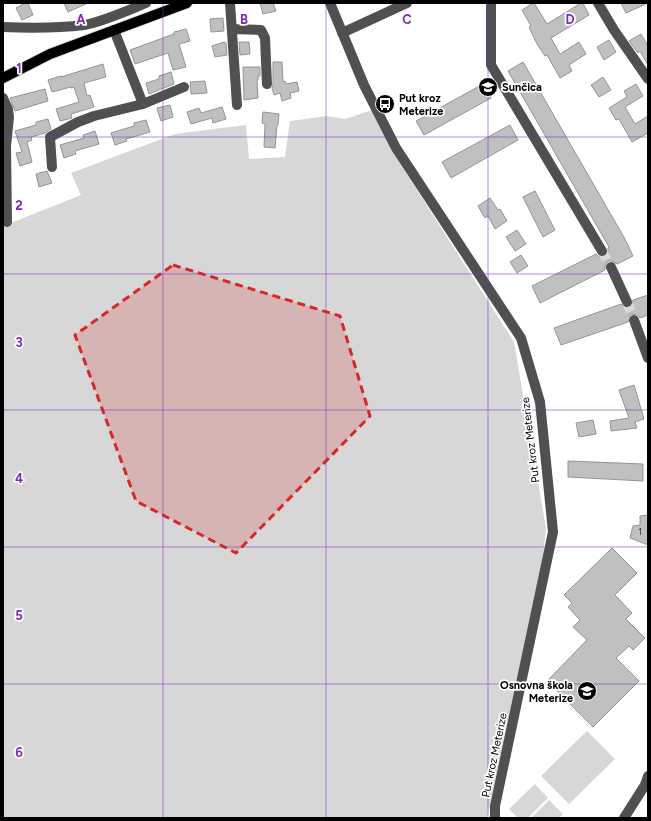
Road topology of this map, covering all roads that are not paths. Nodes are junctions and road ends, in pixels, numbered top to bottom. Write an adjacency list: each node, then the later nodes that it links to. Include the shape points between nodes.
1 (146, 3): 8 (street, via 85,25)
2 (187, 3): 9 (main road)
3 (230, 3): 10 (street)
4 (330, 3): 11 (street, Put kroz Meterize)
5 (407, 3): 11 (street)
6 (491, 3): 21 (street, via 491,65)
7 (598, 3): 13 (street)
8 (3, 27)
9 (114, 30): 12 (main road, via 50,54); 17 (street)
10 (232, 30): 14 (street, via 261,30 265,38); 18 (street)
11 (342, 33): 27 (street, Put kroz Meterize, via 364,85 396,148 522,338 540,402 552,532)
12 (3, 78)
13 (648, 79)
14 (267, 84)
15 (184, 87): 17 (street)
16 (3, 98): 20 (street, via 9,117 6,146)
17 (143, 104): 19 (street, via 94,116 50,137)
18 (237, 105)
19 (52, 167)
20 (7, 222)
21 (602, 251)
22 (611, 267): 23 (street)
23 (627, 302)
24 (634, 320): 25 (street)
25 (648, 358)
26 (648, 776): 28 (street)
27 (494, 818)
28 (624, 818)

